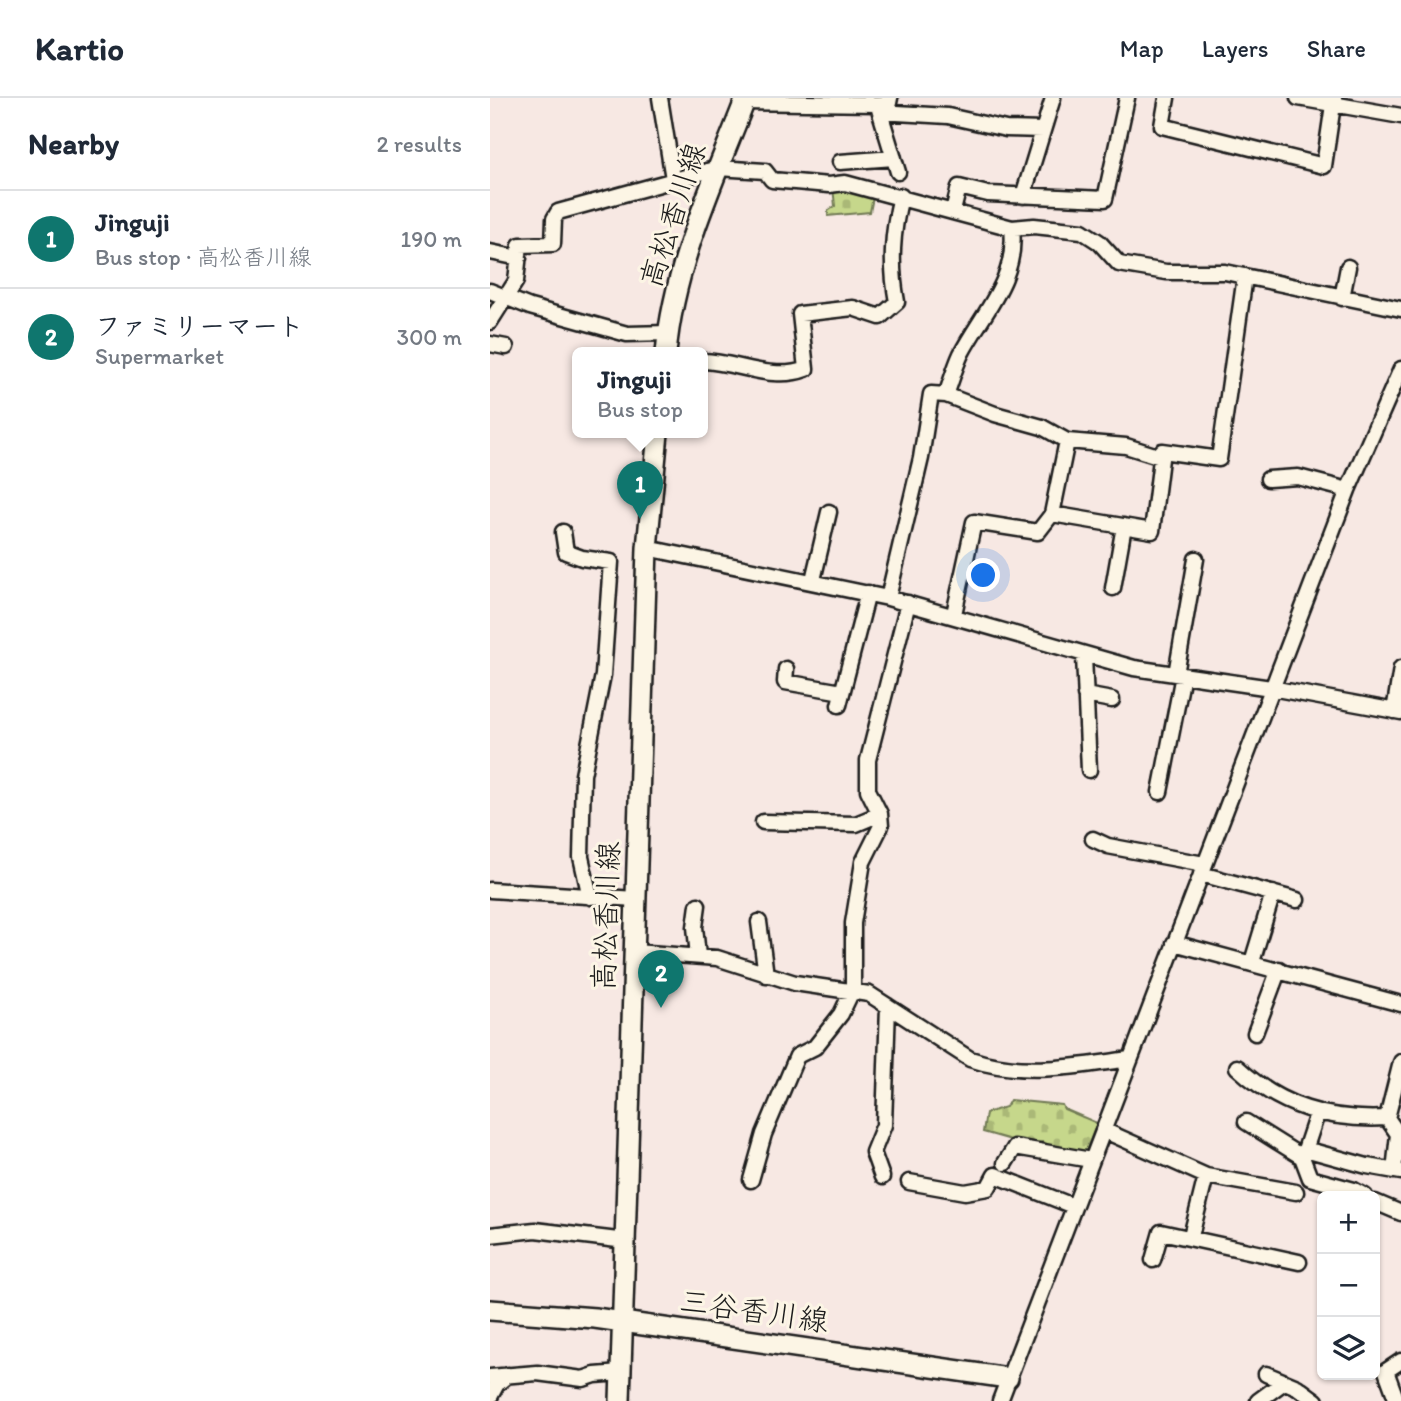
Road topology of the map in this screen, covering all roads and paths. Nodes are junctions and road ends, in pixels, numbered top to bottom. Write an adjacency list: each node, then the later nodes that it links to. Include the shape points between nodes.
1 (660, 98): 13 (street)
2 (1053, 98): 10 (street)
3 (1127, 98): 15 (street, via 1105,199)
4 (1167, 98): 7 (street, via 1162,126 1324,166)
5 (1298, 98): 7 (street)
6 (745, 100): 8 (street); 12 (main road, 高松香川線)
7 (1333, 101): 9 (street)
8 (880, 103): 10 (street, via 1006,129); 11 (street, via 896,165)
9 (1401, 116)
10 (1043, 130): 15 (street)
11 (840, 162)
12 (718, 169): 13 (street); 14 (street, via 765,171 772,180 845,183); 27 (main road, 高松香川線, via 679,281)
13 (673, 179): 19 (street, via 558,212 553,244 520,245)
14 (901, 196): 16 (street); 30 (street, via 891,259 897,302 880,317 853,309 800,314 806,369 794,374)
15 (1023, 196): 16 (street, via 959,187)
16 (953, 211): 17 (street)
17 (1012, 228): 21 (street, via 1083,232 1119,264 1166,272); 32 (street, via 1002,288 962,353)
18 (490, 252): 19 (street)
19 (519, 258): 23 (street, via 516,281)
20 (1348, 267): 24 (street)
21 (1245, 276): 24 (street); 35 (street, via 1219,459 1161,452)
22 (490, 291): 23 (street)
23 (506, 295): 26 (street); 27 (street, via 530,307)
24 (1342, 298): 25 (street)
25 (1401, 309)
26 (490, 321)
27 (667, 343)
28 (490, 344): 29 (street)
29 (506, 347)
30 (708, 361)
31 (1401, 369): 37 (street)
32 (946, 395): 34 (street, via 1042,427); 47 (street, via 931,394)
33 (658, 438): 42 (main road, 高松香川線)
34 (1067, 441): 35 (street, via 1126,446); 39 (street)
35 (1161, 457): 40 (street, via 1152,531)
36 (1268, 479): 37 (street, via 1298,477)
37 (1348, 490): 54 (street)
38 (829, 512): 44 (street)
39 (1052, 514): 40 (street); 49 (street, via 1038,533 974,522)
40 (1124, 526): 45 (street)
41 (563, 532): 66 (street, via 566,552 611,562 603,675 583,775 581,857)
42 (647, 548): 44 (street); 67 (main road, 高松香川線)
43 (1196, 559): 53 (street)
44 (813, 580): 46 (street)
45 (1113, 588)
46 (868, 593): 47 (street); 52 (street, via 840,699 786,682)
47 (888, 597): 48 (street)
48 (908, 603): 49 (street); 60 (street, via 868,760 868,790)
49 (954, 614): 50 (street)
50 (1084, 656): 53 (street); 55 (street)
51 (1401, 668): 57 (street)
52 (786, 669)
53 (1179, 674): 54 (street); 59 (street)
54 (1271, 688): 57 (street); 63 (street)
55 (1086, 695): 56 (street); 58 (street)
56 (1112, 700)
57 (1397, 711)
58 (1088, 770)
59 (1160, 792)
60 (880, 814): 61 (street, via 856,824); 77 (street, via 881,826 863,862 853,923)
61 (763, 822)
62 (1093, 839): 63 (street)
63 (1203, 869): 65 (street); 71 (street)
64 (490, 890): 66 (street)
65 (1273, 894): 68 (street); 74 (street)
66 (590, 897): 67 (street)
67 (636, 899): 72 (main road, 高松香川線)
68 (1297, 900)
69 (698, 905): 73 (street)
70 (759, 922): 76 (street)
71 (1174, 943): 74 (street); 81 (street)
72 (634, 952): 73 (street); 104 (main road, 高松香川線)
73 (698, 956): 76 (street)
74 (1252, 962): 75 (street)
75 (1279, 970): 78 (street); 80 (street)
76 (766, 975): 77 (street)
77 (853, 989): 79 (street); 95 (street, via 841,1014 815,1047 797,1056 764,1134)
78 (1401, 1004)
79 (888, 1006): 81 (street, via 982,1063 1045,1070); 94 (street, via 884,1125 873,1152)
80 (1255, 1033)
81 (1130, 1059): 87 (street)
82 (1401, 1062): 85 (street)
83 (1237, 1067): 84 (street, via 1294,1107)
84 (1317, 1114): 85 (street, via 1353,1120); 89 (street)
85 (1387, 1118): 88 (street, via 1398,1133)
86 (1246, 1122): 89 (street)
87 (1103, 1130): 90 (street); 93 (street)
88 (1399, 1144): 92 (street)
89 (1304, 1153): 92 (street); 97 (street, via 1310,1178)
90 (1091, 1160): 91 (street, via 1014,1147); 100 (street)
91 (1005, 1163)
92 (1398, 1172)
93 (1206, 1176): 98 (street); 103 (street)
94 (882, 1177)
95 (751, 1180)
96 (909, 1182): 100 (street, via 965,1192 988,1188 995,1175)
97 (1356, 1191)
98 (1296, 1192)
99 (1380, 1204): 101 (street)
100 (1073, 1206): 114 (street)
101 (1401, 1213)
102 (490, 1235): 104 (street, via 535,1230)
103 (1191, 1236): 105 (street, via 1161,1232); 106 (street)
104 (626, 1241): 108 (main road, 高松香川線)
105 (1153, 1260)
106 (1299, 1262)
107 (490, 1310): 108 (main road, 三谷香川線)
108 (624, 1322): 110 (main road, 高松香川線); 114 (main road, 三谷香川線)
109 (1401, 1361): 121 (street, via 1386,1371)
110 (621, 1373): 111 (street, via 583,1379); 117 (main road, 高松香川線)
111 (509, 1374): 113 (street); 116 (street)
112 (1266, 1374): 115 (street)
113 (490, 1377)
114 (1008, 1378): 118 (street)
115 (1284, 1382): 119 (street); 120 (street)
116 (490, 1397)
117 (620, 1401)
118 (1000, 1401)
119 (1258, 1401)
120 (1316, 1401)
121 (1397, 1401)

